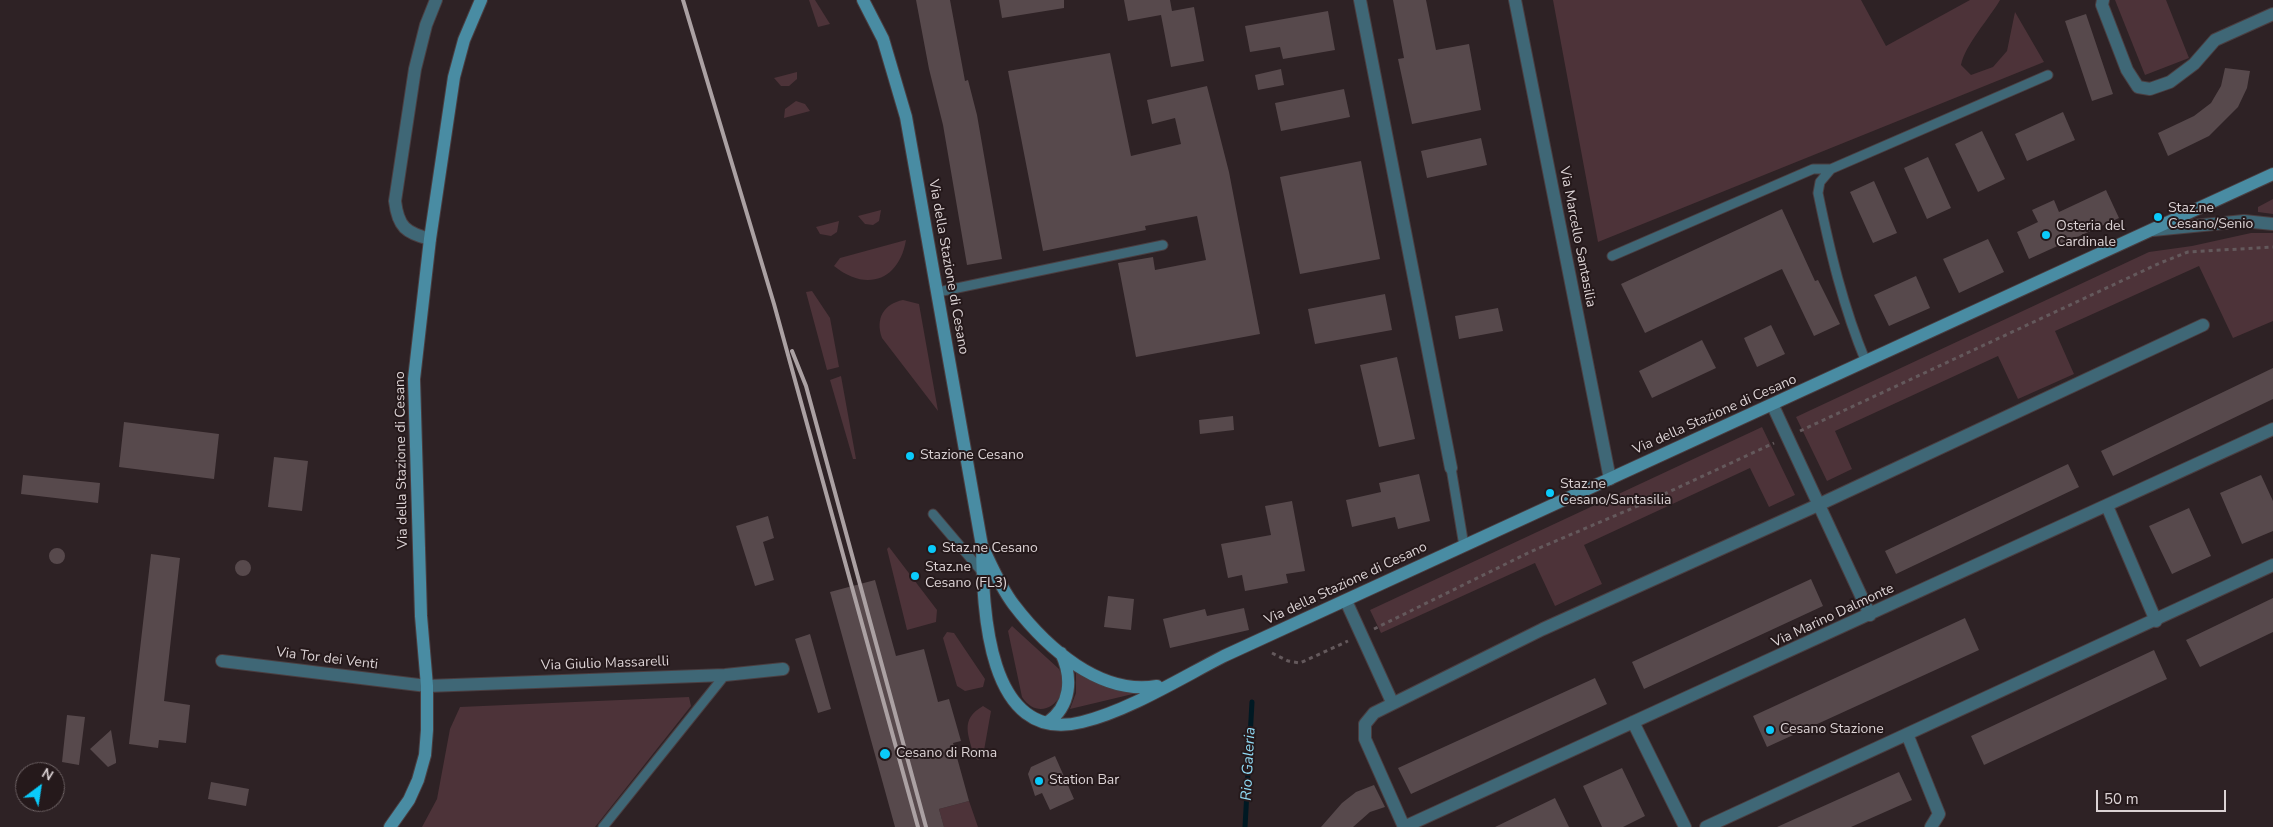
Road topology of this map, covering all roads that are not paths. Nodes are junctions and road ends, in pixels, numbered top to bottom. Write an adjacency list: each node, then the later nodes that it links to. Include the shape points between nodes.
1 (436, 0): 13 (street, via 415,69 395,201 403,226 415,236)
2 (480, 0): 13 (street, Via della Stazione di Cesano, via 454,77)
3 (863, 0): 16 (street, Via della Stazione di Cesano, via 883,39 906,117)
4 (1360, 0): 21 (street)
5 (1515, 0): 22 (street, Via Marcello Santasilia)
6 (2103, 0): 7 (street, via 2102,5 2127,70 2138,87 2150,89 2170,82 2194,64 2215,40)
7 (2273, 14)
8 (2048, 75): 9 (lane)
9 (1831, 169): 15 (lane, via 1813,169); 18 (lane, via 1820,182 1818,193 1833,265 1850,323)
10 (2273, 174): 12 (street, Via della Stazione di Cesano)
11 (2273, 224): 12 (street, via 2244,222)
12 (2150, 230): 18 (street, Via della Stazione di Cesano)
13 (430, 239): 38 (street, Via della Stazione di Cesano, via 417,342 414,418 421,616)
14 (1163, 245): 16 (lane)
15 (1612, 256)
16 (938, 292): 26 (street, Via della Stazione di Cesano)
17 (2203, 325): 23 (street)
18 (1866, 362): 19 (street, Via della Stazione di Cesano)
19 (1773, 406): 22 (street, Via della Stazione di Cesano); 23 (street)
20 (2273, 429): 24 (street, Via Marino Dalmonte)
21 (1451, 468): 27 (lane)
22 (1610, 479): 27 (street, Via della Stazione di Cesano)
23 (1818, 504): 31 (street); 39 (street, via 1542,629)
24 (2107, 506): 31 (street, Via Marino Dalmonte); 32 (street)
25 (933, 514): 29 (lane)
26 (982, 546): 29 (street, Via della Stazione di Cesano); 33 (street, Via della Stazione di Cesano, via 1013,604)
27 (1464, 546): 30 (street, Via della Stazione di Cesano)
28 (2273, 565): 32 (street)
29 (983, 573): 41 (street, Via della Stazione di Cesano, via 985,609 999,676 1020,710)
30 (1346, 601): 37 (street, Via della Stazione di Cesano); 39 (street)
31 (1870, 615): 40 (street, Via Marino Dalmonte)
32 (2156, 621): 42 (street)
33 (1061, 652): 37 (street, Via della Stazione di Cesano, via 1115,684 1136,688); 41 (street, via 1068,673 1067,694 1061,710)
34 (222, 661): 38 (street, Via Tor dei Venti)
35 (783, 669): 36 (street, Via Giulio Massarelli)
36 (726, 675): 38 (street, Via Giulio Massarelli); 44 (lane)
37 (1168, 684): 41 (street, Via della Stazione di Cesano, via 1088,721)
38 (427, 686): 43 (street, Via della Stazione di Cesano, via 427,730 422,768 409,800)
39 (1392, 702): 45 (street, via 1370,716 1364,734)
40 (1633, 722): 45 (street, Via Marino Dalmonte); 46 (street)
41 (1047, 723)
42 (1908, 734): 47 (street); 48 (street, via 1939,814)
43 (390, 827)
44 (603, 827)
45 (1404, 827)
46 (1685, 827)
47 (1706, 827)
48 (1931, 827)

